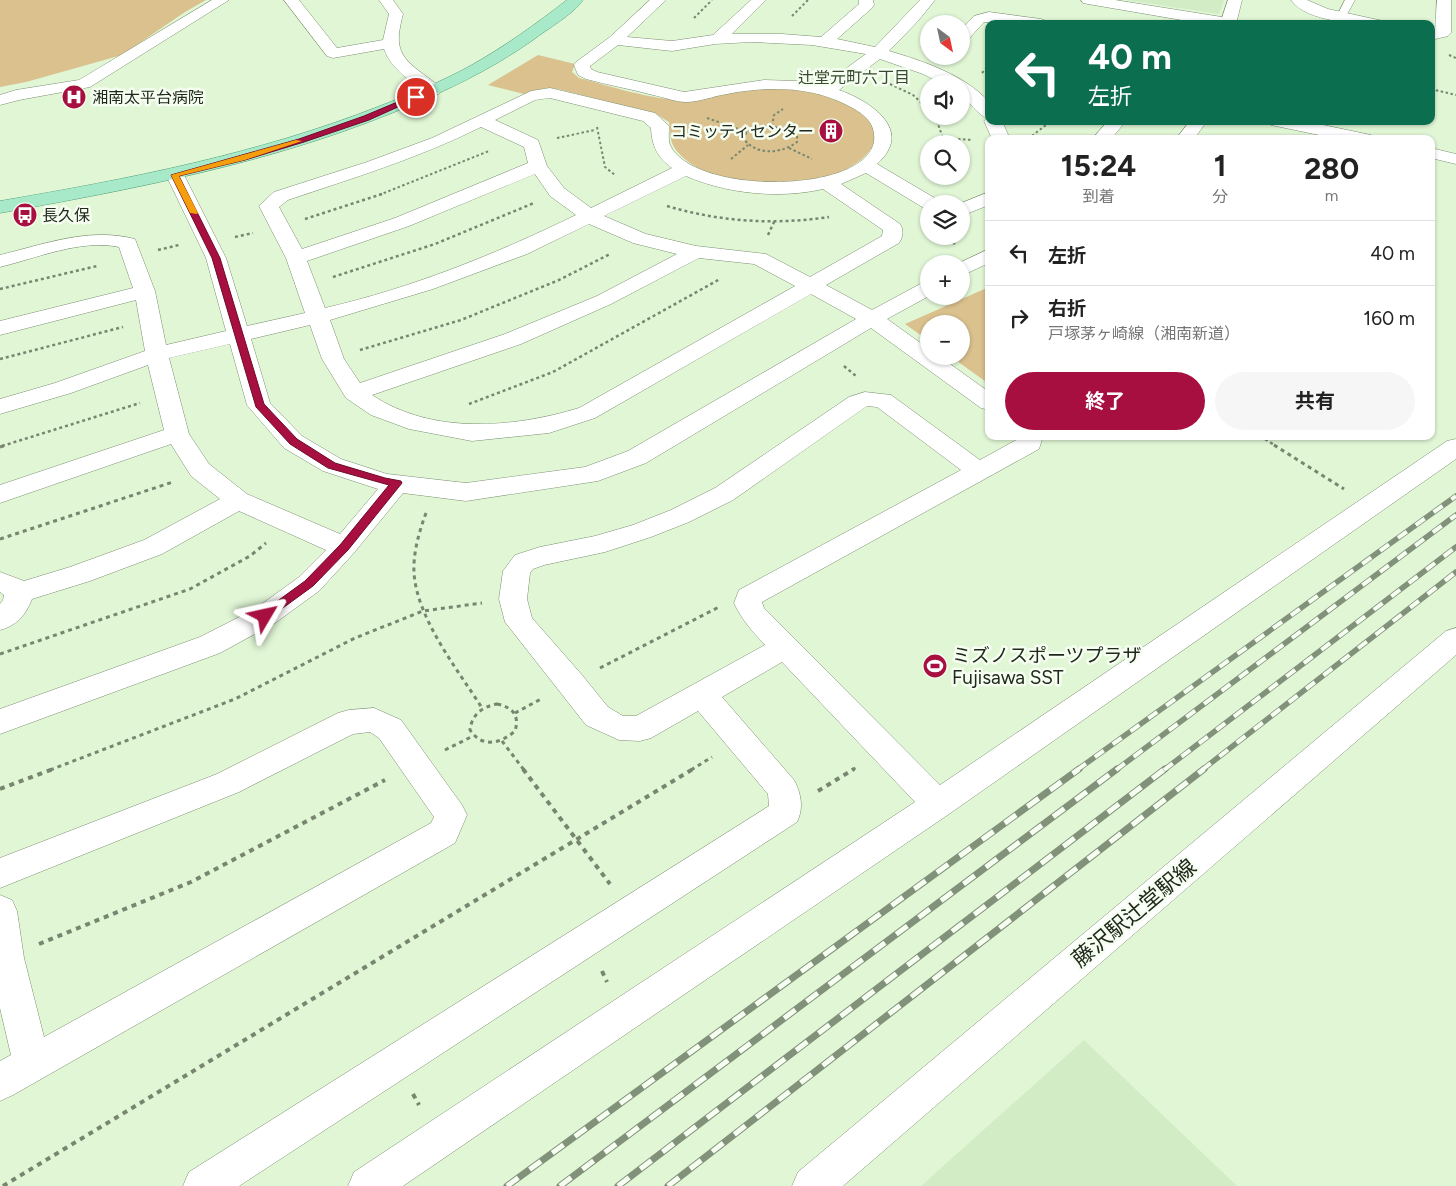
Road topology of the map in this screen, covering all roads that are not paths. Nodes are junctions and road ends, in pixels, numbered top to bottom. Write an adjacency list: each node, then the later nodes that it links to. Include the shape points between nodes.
1 (222, 0): 32 (street, via 84,84)
2 (291, 0): 24 (street, via 333,53)
3 (386, 0): 24 (street, via 396,14)
4 (576, 0): 29 (main road, via 538,30 485,64)
5 (659, 0): 22 (street)
6 (759, 0): 21 (street)
7 (866, 0): 23 (street, via 867,5)
8 (928, 0): 25 (street)
9 (1088, 0): 16 (street)
10 (1234, 0): 17 (street)
11 (1298, 0): 14 (street, via 1301,4)
12 (1350, 0): 14 (lane)
13 (1444, 0): 20 (street, via 1443,33)
14 (1342, 16): 18 (street)
15 (1011, 20): 19 (street, via 978,19)
16 (1205, 20)
17 (1229, 20)
18 (1360, 20)
19 (970, 28)
20 (1435, 34)
21 (718, 39): 22 (street, via 674,46); 23 (street, via 784,38)
22 (615, 40): 30 (street, via 582,65 584,72 686,97 762,85 789,85)
23 (824, 42): 25 (street)
24 (390, 44): 29 (street, via 394,58)
25 (879, 52): 27 (street); 30 (street)
26 (936, 65): 27 (street)
27 (931, 70): 28 (street)
28 (940, 75)
29 (433, 90): 46 (main road, via 367,118 302,140)
30 (826, 91): 43 (street, via 858,104 878,120 884,135 882,148)
31 (970, 93): 33 (street)
32 (0, 100)
33 (985, 107)
34 (482, 121): 44 (street, via 526,141); 45 (street, via 531,96 550,93 649,117 660,126 657,136 666,154); 55 (street, via 438,142 280,196 269,206)
35 (1114, 125): 38 (street)
36 (1196, 125): 39 (street)
37 (1297, 125): 40 (street)
38 (1104, 135)
39 (1188, 135)
40 (1345, 135)
41 (1435, 154): 42 (street)
42 (1456, 160)
43 (866, 165): 47 (street); 48 (street)
44 (538, 166): 52 (street, via 557,192); 55 (street, via 402,222)
45 (685, 169): 47 (street, via 708,178 758,188 789,188); 52 (street)
46 (175, 175): 51 (main road); 64 (street, via 216,258)
47 (826, 182): 58 (street, via 893,228 892,239)
48 (920, 197)
49 (985, 200): 50 (street)
50 (970, 206)
51 (0, 207)
52 (589, 216): 53 (street, via 640,239); 61 (street, via 520,250 426,285)
53 (696, 252): 58 (street, via 759,258); 66 (street, via 604,300 513,339)
54 (985, 257): 57 (street)
55 (296, 258): 61 (street)
56 (0, 261): 59 (street, via 90,240 116,239 128,243)
57 (970, 265)
58 (810, 285): 62 (street); 66 (street, via 587,413 549,424 472,433 418,424 379,410)
59 (145, 291): 63 (street); 65 (street)
60 (920, 292): 62 (street)
61 (318, 316): 64 (street); 66 (street, via 333,359)
62 (871, 318): 67 (street); 73 (street, via 637,457 589,475 466,492)
63 (0, 328)
64 (239, 334): 65 (street); 73 (street, via 259,405 293,442 332,466)
65 (157, 354): 68 (street); 69 (street)
66 (354, 393)
67 (985, 400)
68 (0, 407)
69 (177, 434): 74 (street); 75 (street, via 200,470)
70 (1030, 440): 72 (street)
71 (1456, 446): 83 (street)
72 (979, 471): 80 (street, via 750,597 749,609); 81 (street, via 883,400 865,399 724,494 680,516 596,545 540,556 524,562 517,571 513,599 519,622 597,716 619,728 640,729)
73 (397, 483): 76 (street)
74 (0, 494)
75 (238, 500): 76 (street); 77 (street, via 153,547 80,574)
76 (344, 547): 82 (street, via 309,584 265,616 210,645)
77 (9, 588): 78 (street, via 19,600 15,608)
78 (0, 620)
79 (1456, 639): 90 (street, 藤沢駅辻堂駅線)
80 (785, 647): 81 (street); 83 (street)
81 (702, 695): 88 (street, via 783,789 786,812)
82 (0, 722)
83 (938, 804): 89 (street)
84 (0, 873): 86 (street, via 228,783 349,722 374,720 390,729 451,815 443,833)
85 (0, 911): 86 (street, via 6,958)
86 (32, 1064): 87 (street)
87 (0, 1082)
88 (203, 1186)
89 (368, 1186)
90 (812, 1186)

